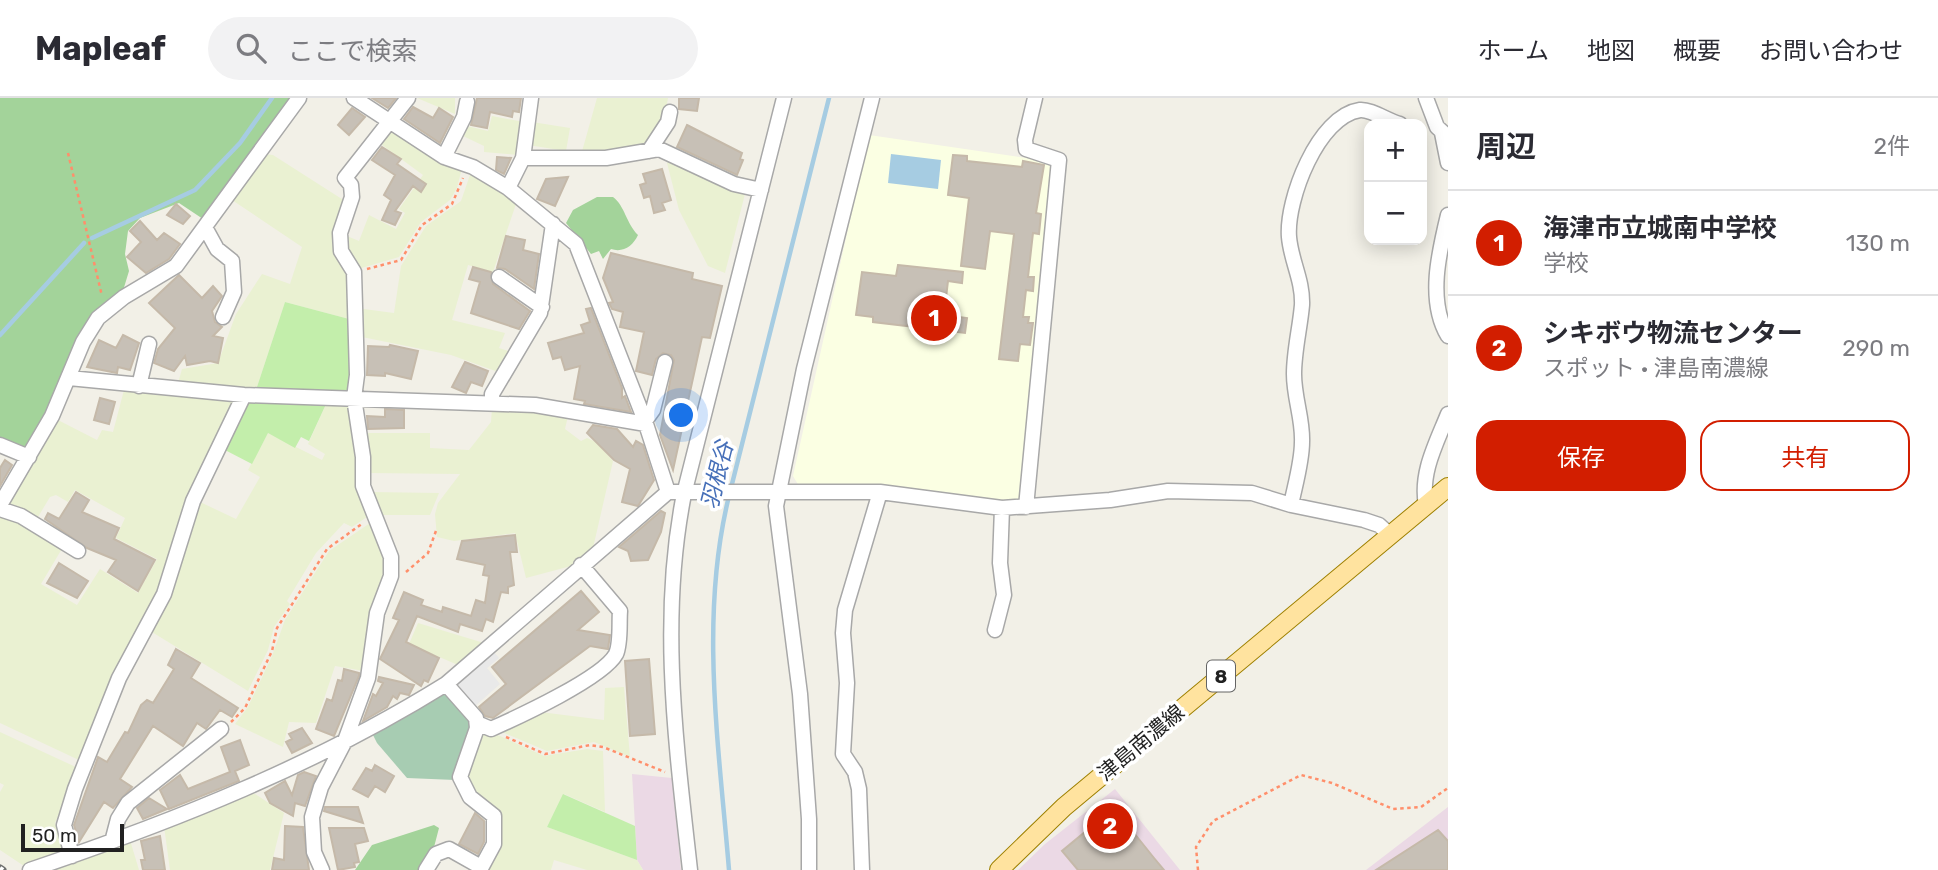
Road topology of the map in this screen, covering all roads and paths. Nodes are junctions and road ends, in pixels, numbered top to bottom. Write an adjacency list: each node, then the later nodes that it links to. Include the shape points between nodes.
1 (299, 98): 24 (street)
2 (354, 98): 12 (street)
3 (408, 98): 12 (street)
4 (531, 98): 17 (street)
5 (784, 98): 21 (street)
6 (872, 98): 45 (street)
7 (1035, 98): 50 (street, via 1026,149 1059,160)
8 (1426, 98): 13 (street)
9 (467, 102): 16 (street)
10 (670, 112): 14 (street)
11 (1387, 119): 47 (street, via 1363,109 1346,114 1325,132 1312,152 1291,211 1289,237 1301,280 1294,400 1302,443)
12 (389, 122): 16 (street); 25 (street, via 345,178 352,197 340,233 341,251)
13 (1442, 133): 18 (street)
14 (649, 151): 17 (street, via 606,158); 21 (street, via 659,149 734,184)
15 (68, 153): 28 (path)
16 (444, 157): 19 (street)
17 (523, 158): 20 (street)
18 (1448, 163)
19 (467, 164): 20 (street); 25 (path, via 452,204 422,225 401,260)
20 (508, 188): 23 (street)
21 (761, 190): 46 (street)
22 (1448, 215): 30 (street, via 1438,254 1437,300)
23 (553, 224): 27 (street); 39 (street, via 576,244 584,259)
24 (206, 229): 28 (street, via 176,266); 29 (street, via 217,249 232,261 234,292)
25 (354, 272): 36 (street)
26 (499, 277): 27 (street)
27 (542, 307): 37 (street, via 492,394)
28 (107, 311): 33 (street, via 83,342)
29 (223, 317)
30 (1448, 336)
31 (149, 344): 34 (street)
32 (665, 362): 39 (street)
33 (69, 378): 34 (street); 41 (street)
34 (139, 386): 35 (street)
35 (244, 395): 36 (street); 67 (street, via 192,501 164,594 119,678 75,789 64,825)
36 (354, 398): 37 (street); 52 (street, via 363,486)
37 (492, 403): 39 (street)
38 (1448, 414): 48 (street, via 1428,466 1423,488)
39 (646, 422): 43 (street)
40 (0, 445): 41 (street)
41 (29, 457): 49 (street)
42 (1448, 487): 48 (main road, 津島南濃線 / 8)
43 (668, 492): 46 (street); 56 (street)
44 (880, 492): 45 (street); 51 (street); 74 (street, via 842,633 847,683 843,754 859,789)
45 (777, 493): 46 (street); 73 (street, via 800,694)
46 (689, 494): 64 (street, via 674,544 671,598 670,684)
47 (1291, 505): 50 (street, via 1252,493 1168,491); 54 (street, via 1364,520)
48 (1426, 505): 54 (main road, 津島南濃線 / 8)
49 (0, 507): 55 (street)
50 (1026, 507): 51 (street)
51 (1002, 508): 58 (street, via 1004,595)
52 (374, 515): 57 (street, via 391,557); 61 (path, via 327,549 277,628 272,651 245,708)
53 (436, 528): 57 (path, via 428,553 401,577)
54 (1390, 535): 75 (main road, 津島南濃線 / 8, via 1065,807)
55 (78, 551)
56 (581, 565): 59 (street); 62 (street, via 620,611 617,651 610,663 535,709)
57 (391, 576): 63 (street, via 377,613 368,678)
58 (995, 630)
59 (446, 684): 60 (street); 63 (street)
60 (477, 723): 62 (street); 68 (street, via 460,777 470,797 494,817 494,844)
61 (222, 729): 66 (street, via 128,803)
62 (491, 729): 64 (path, via 545,754 590,745 663,772)
63 (345, 741): 66 (street, via 215,803); 70 (street, via 321,787 312,817 314,852)
64 (679, 773): 72 (street)
65 (1448, 788): 76 (path, via 1421,807 1393,809 1301,775 1213,821 1196,847)
66 (112, 842): 67 (street)
67 (72, 856): 69 (street)
68 (480, 868): 71 (street, via 449,849 436,854)
69 (32, 870)
70 (322, 870)
71 (426, 870)
72 (690, 870)
73 (809, 870)
74 (862, 870)
75 (999, 870)
76 (1198, 870)

